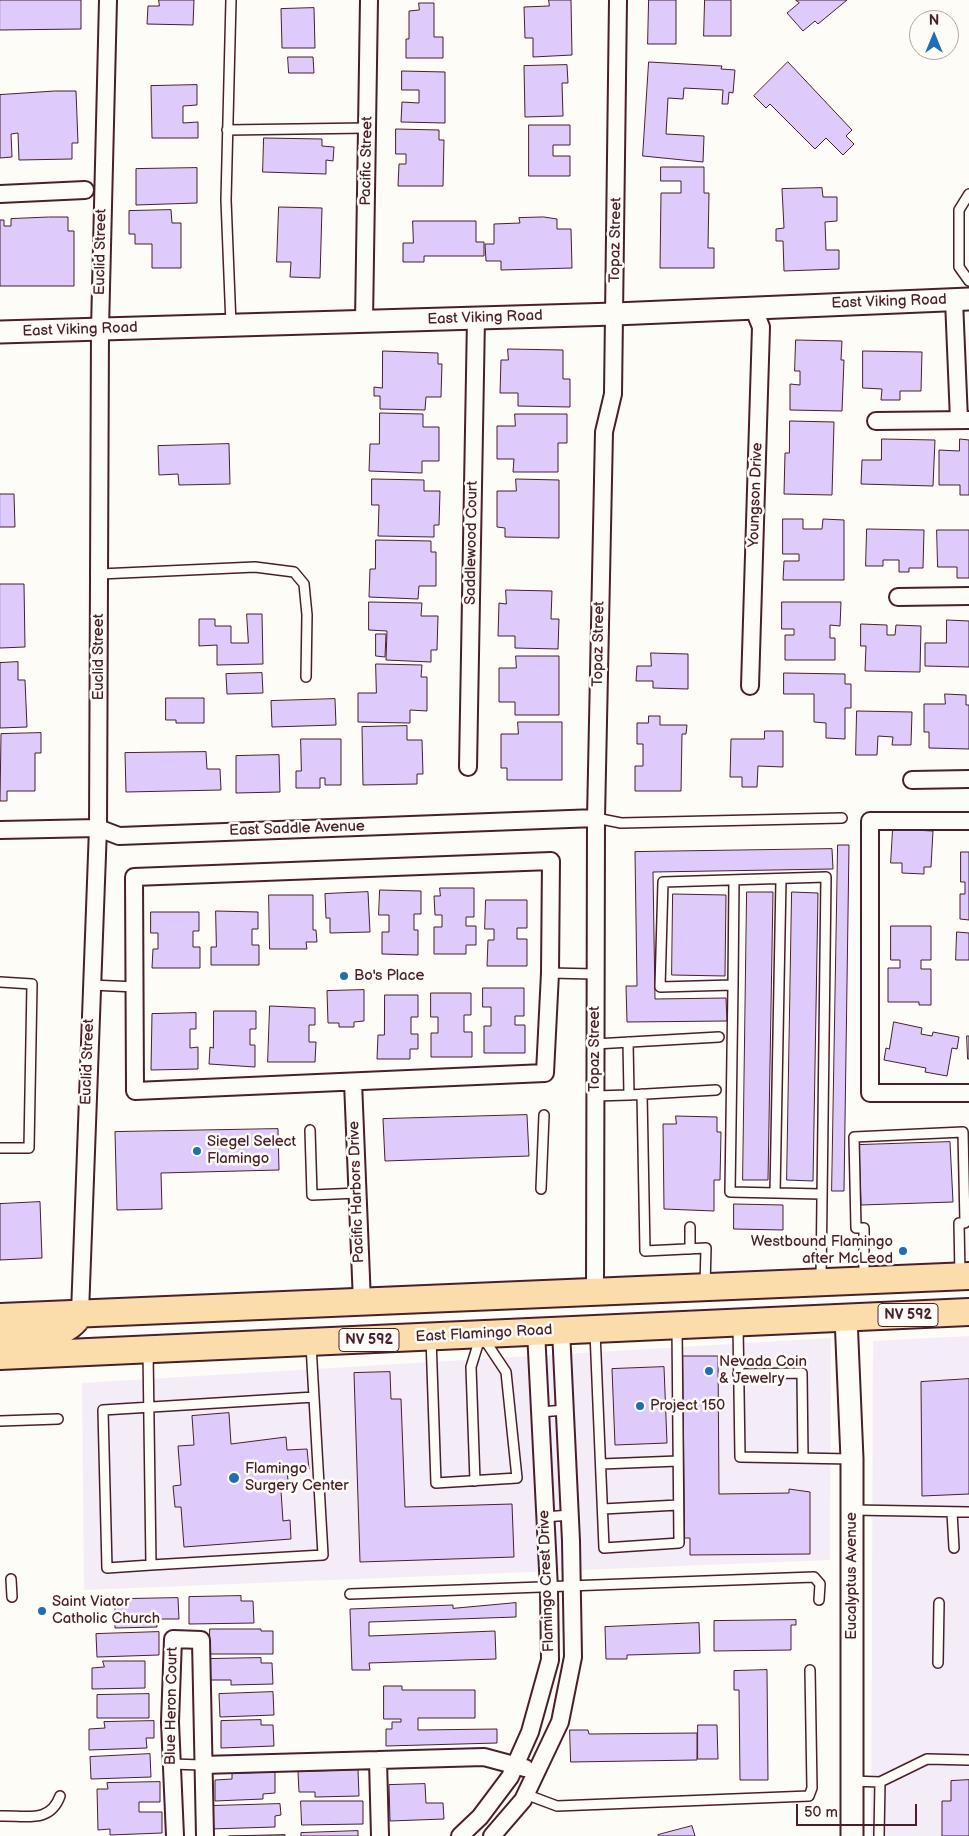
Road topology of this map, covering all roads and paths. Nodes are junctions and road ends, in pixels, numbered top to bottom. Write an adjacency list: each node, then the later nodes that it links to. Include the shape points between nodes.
1 (108, 0): 17 (street, Euclid Street)
2 (231, 0): 6 (lane)
3 (369, 0): 5 (street, Pacific Street)
4 (618, 0): 13 (street, Topaz Street)
5 (367, 128): 6 (lane); 15 (street, Pacific Street)
6 (227, 130): 16 (lane)
7 (85, 190): 8 (street)
8 (0, 194)
9 (969, 194): 10 (lane, via 959,210 960,267)
10 (969, 281)
11 (962, 300): 12 (street, East Viking Road); 19 (street)
12 (753, 307): 13 (street, East Viking Road); 25 (street, Youngson Drive, via 762,327)
13 (615, 314): 14 (street, East Viking Road); 29 (street, Topaz Street, via 613,394 604,432)
14 (476, 318): 15 (street, East Viking Road); 26 (street, Saddlewood Court)
15 (364, 321): 16 (street, East Viking Road)
16 (231, 325): 17 (street, East Viking Road)
17 (100, 329): 18 (street, East Viking Road); 21 (street, Euclid Street)
18 (0, 332)
19 (964, 420): 20 (street)
20 (876, 421)
21 (100, 574): 24 (lane, via 255,567 294,572 304,584); 32 (street, Euclid Street)
22 (898, 596): 23 (street)
23 (969, 596)
24 (306, 677)
25 (750, 686)
26 (468, 767)
27 (969, 779): 28 (street)
28 (912, 780)
29 (596, 818): 30 (lane, via 621,823); 32 (street, East Saddle Avenue, via 119,836); 37 (street, Topaz Street)
30 (842, 818)
31 (969, 821): 47 (street, via 870,821 870,1093)
32 (98, 828): 33 (street, East Saddle Avenue); 39 (street, Euclid Street)
33 (0, 830)
34 (781, 879): 35 (lane); 56 (lane); 57 (lane, via 826,877)
35 (734, 880): 40 (lane); 40 (lane, via 663,882 660,987)
36 (550, 973): 37 (lane); 41 (street, via 551,861 134,877); 45 (street, via 545,1073)
37 (596, 974): 44 (street, Topaz Street)
38 (0, 982): 53 (lane, via 32,984 29,1148)
39 (92, 985): 41 (lane); 68 (street, Euclid Street)
40 (734, 985): 56 (lane, via 730,1192)
41 (136, 987): 45 (street, via 135,1091)
42 (720, 1037): 43 (lane)
43 (628, 1042): 44 (lane); 49 (lane)
44 (595, 1044): 50 (street, Topaz Street)
45 (353, 1082): 55 (street, Pacific Harbors Drive)
46 (716, 1090): 48 (lane)
47 (969, 1093)
48 (642, 1094): 49 (lane); 59 (lane, via 645,1250)
49 (629, 1095): 50 (lane)
50 (595, 1096): 64 (street, Topaz Street)
51 (544, 1115): 54 (lane)
52 (310, 1130): 55 (lane, via 312,1195)
53 (0, 1148)
54 (540, 1189)
55 (358, 1193): 65 (street, Pacific Harbors Drive)
56 (775, 1193): 57 (lane)
57 (821, 1194): 62 (lane)
58 (690, 1227): 59 (lane)
59 (690, 1249): 63 (lane, via 706,1248)
60 (864, 1280): 61 (main road); 61 (lane, via 864,1228 856,1228 854,1137 963,1132 965,1223 959,1223); 62 (main road)
61 (966, 1281): 70 (main road, via 877,1298 867,1301)
62 (820, 1283): 63 (main road); 72 (main road, via 820,1293 809,1300 693,1313)
63 (705, 1286): 64 (main road)
64 (595, 1290): 65 (main road)
65 (362, 1302): 66 (main road)
66 (234, 1308): 68 (main road); 80 (main road, via 220,1320 207,1325 102,1332 75,1340)
67 (969, 1312): 70 (main road, East Flamingo Road / NV 592)
68 (80, 1313): 69 (main road); 77 (main road, via 69,1325 48,1335)
69 (0, 1316)
70 (846, 1317): 71 (main road, East Flamingo Road / NV 592); 90 (street, Eucalyptus Avenue)
71 (738, 1322): 72 (main road, East Flamingo Road / NV 592); 82 (lane)
72 (677, 1325): 73 (main road, East Flamingo Road / NV 592); 91 (lane)
73 (595, 1330): 74 (main road, East Flamingo Road / NV 592); 92 (lane)
74 (549, 1331): 75 (main road, East Flamingo Road / NV 592); 85 (street, Flamingo Crest Drive); 86 (street, Flamingo Crest Drive)
75 (482, 1334): 76 (main road, East Flamingo Road / NV 592); 93 (lane, via 471,1367); 93 (lane, via 506,1372 517,1478)
76 (431, 1337): 78 (main road, East Flamingo Road / NV 592); 93 (lane, via 436,1484)
77 (0, 1338)
78 (310, 1343): 79 (main road, East Flamingo Road / NV 592); 83 (lane)
79 (148, 1348): 80 (main road, East Flamingo Road / NV 592); 84 (lane)
80 (54, 1353): 81 (main road, East Flamingo Road / NV 592)
81 (0, 1356)
82 (738, 1374): 89 (lane, via 740,1457); 89 (lane, via 802,1373)
83 (314, 1397): 84 (lane); 102 (lane, via 323,1555)
84 (149, 1406): 102 (lane); 102 (lane, via 103,1410 106,1568)
85 (565, 1410): 86 (lane); 99 (street, Flamingo Crest Drive)
86 (540, 1412): 100 (street, Flamingo Crest Drive)
87 (58, 1419): 88 (lane)
88 (0, 1421)
89 (803, 1458): 90 (lane)
90 (852, 1460): 96 (street, Eucalyptus Avenue)
91 (678, 1461): 92 (lane); 94 (lane)
92 (601, 1464): 95 (lane)
93 (475, 1481)
94 (678, 1505): 95 (lane); 95 (lane, via 679,1543 604,1548)
95 (603, 1509)
96 (852, 1510): 97 (lane); 118 (street, Eucalyptus Avenue)
97 (952, 1512): 98 (lane); 101 (lane)
98 (969, 1512)
99 (570, 1515): 100 (lane); 104 (street, Flamingo Crest Drive)
100 (545, 1517): 105 (street, Flamingo Crest Drive)
101 (954, 1548)
102 (151, 1566)
103 (11, 1579): 107 (lane)
104 (572, 1584): 105 (lane); 108 (lane, via 814,1577 820,1584); 117 (street, Flamingo Crest Drive, via 573,1657 560,1722)
105 (549, 1586): 106 (lane); 116 (street, Flamingo Crest Drive, via 550,1660 530,1732)
106 (350, 1594)
107 (12, 1597)
108 (819, 1600)
109 (939, 1603): 110 (lane)
110 (938, 1663)
111 (810, 1670): 120 (lane, via 812,1788 808,1796 557,1806)
112 (378, 1760): 115 (street, Blue Heron Court); 116 (street, Blue Heron Court, via 484,1757); 125 (street)
113 (969, 1760): 119 (lane, via 927,1759)
114 (171, 1764): 115 (lane); 115 (street, Blue Heron Court, via 173,1639 201,1640); 123 (street, Blue Heron Court)
115 (202, 1765): 124 (street, Blue Heron Court)
116 (515, 1766): 117 (street, Blue Heron Court); 126 (street, Flamingo Crest Drive, via 480,1817)
117 (537, 1771): 120 (street, Flamingo Crest Drive)
118 (852, 1781): 119 (lane); 128 (street, Eucalyptus Avenue)
119 (880, 1782): 129 (lane)
120 (526, 1794): 127 (street, Flamingo Crest Drive)
121 (60, 1796): 122 (lane, via 56,1806 44,1815)
122 (0, 1816)
123 (175, 1836)
124 (205, 1836)
125 (380, 1836)
126 (460, 1836)
127 (492, 1836)
128 (852, 1836)
129 (879, 1836)

